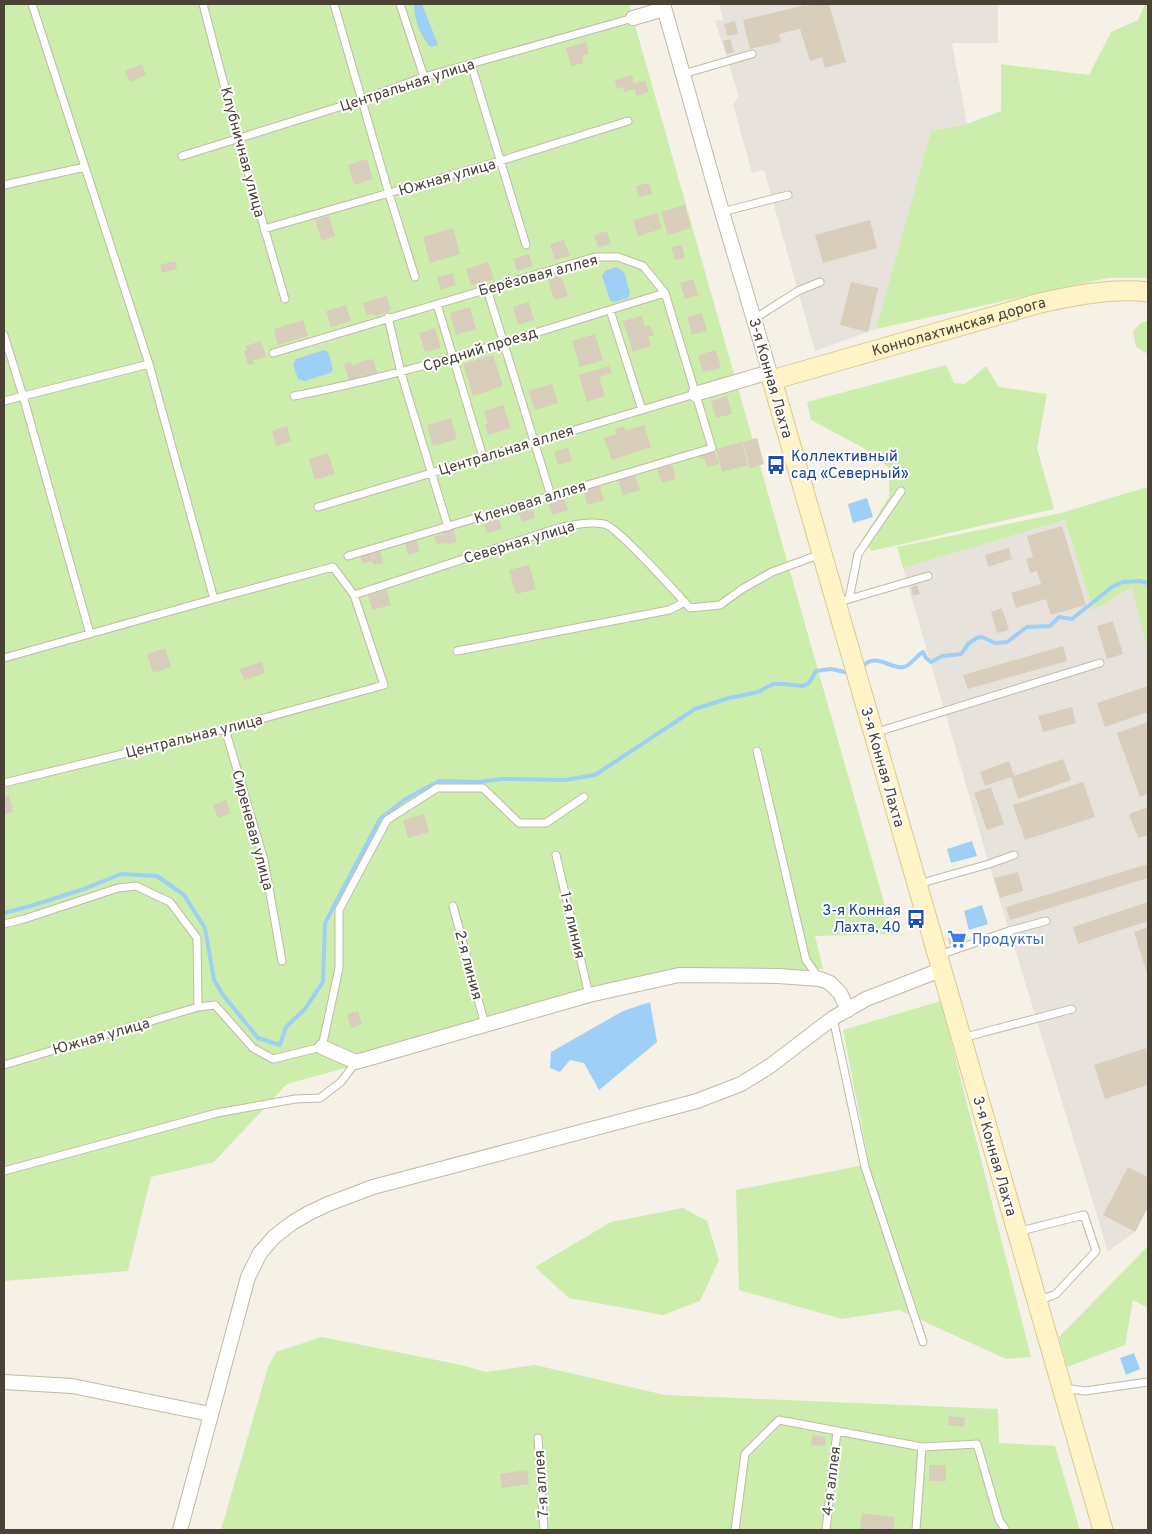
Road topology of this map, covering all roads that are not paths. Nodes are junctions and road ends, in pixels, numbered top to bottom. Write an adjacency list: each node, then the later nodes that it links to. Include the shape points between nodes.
1 (32, 4): 16 (lane)
2 (204, 4): 13 (lane, Клубничная улица)
3 (334, 4): 11 (lane)
4 (400, 4): 10 (lane)
5 (663, 7): 6 (street); 9 (street, 3-я Конная Лахта)
6 (634, 18): 8 (lane, Центральная улица)
7 (752, 54): 9 (lane)
8 (471, 64): 10 (lane, Центральная улица); 15 (lane)
9 (682, 74): 20 (street, 3-я Конная Лахта)
10 (424, 77): 11 (lane, Центральная улица)
11 (361, 100): 13 (lane, Центральная улица); 18 (lane)
12 (628, 121): 15 (lane, Южная улица)
13 (238, 138): 14 (lane, Центральная улица); 21 (lane, Клубничная улица)
14 (182, 156)
15 (500, 161): 18 (lane, Южная улица); 22 (lane)
16 (85, 167): 17 (lane); 37 (lane)
17 (4, 185)
18 (389, 194): 21 (lane, Южная улица); 23 (lane)
19 (788, 195): 20 (lane)
20 (722, 212): 32 (street, 3-я Конная Лахта)
21 (264, 230): 28 (lane, Клубничная улица)
22 (526, 245)
23 (415, 277)
24 (820, 282): 32 (lane, via 798,291)
25 (487, 289): 27 (lane, Берёзовая аллея, via 595,257 618,257 642,266); 29 (lane, Берёзовая аллея); 34 (lane)
26 (1148, 292): 39 (main road, Коннолахтинская дорога, via 1110,291 1075,295)
27 (665, 293): 30 (lane, Средний проезд); 40 (lane, Берёзовая аллея)
28 (285, 299)
29 (437, 304): 31 (lane, Берёзовая аллея); 36 (lane)
30 (610, 310): 34 (lane, Средний проезд); 44 (lane)
31 (388, 318): 35 (lane, Берёзовая аллея); 38 (lane)
32 (754, 319): 39 (street, 3-я Конная Лахта)
33 (4, 335): 41 (lane)
34 (503, 342): 36 (lane, Средний проезд); 45 (lane)
35 (273, 353)
36 (453, 357): 38 (lane, Средний проезд); 47 (lane)
37 (149, 364): 41 (lane); 57 (lane)
38 (401, 373): 42 (lane, Средний проезд); 48 (lane)
39 (771, 376): 40 (street); 53 (main road, 3-я Конная Лахта)
40 (695, 394): 44 (lane, Центральная аллея); 46 (lane, Берёзовая аллея)
41 (23, 396): 43 (lane); 60 (lane)
42 (294, 396)
43 (4, 401)
44 (642, 410): 45 (lane, Центральная аллея)
45 (534, 442): 47 (lane, Центральная аллея); 50 (lane)
46 (712, 448): 50 (lane, Кленовая аллея)
47 (483, 458): 48 (lane, Центральная аллея)
48 (432, 473): 51 (lane, Центральная аллея); 52 (lane)
49 (901, 491): 58 (lane, via 858,554)
50 (551, 496): 52 (lane, Кленовая аллея)
51 (318, 507)
52 (448, 527): 54 (lane, Кленовая аллея)
53 (822, 554): 58 (main road, 3-я Конная Лахта); 59 (lane, via 772,572 720,605 690,608)
54 (348, 556)
55 (928, 576): 58 (lane)
56 (354, 595): 57 (lane, via 333,567); 59 (lane, Северная улица, via 582,523 606,524 632,546); 64 (lane, Центральная улица, via 384,685)
57 (214, 599): 60 (lane)
58 (843, 601): 65 (main road, 3-я Конная Лахта, via 851,656)
59 (685, 602): 61 (lane, via 670,610)
60 (90, 634): 62 (lane)
61 (457, 651)
62 (4, 658)
63 (1100, 663): 65 (lane)
64 (224, 729): 67 (lane, Центральная улица); 75 (lane, Сиреневая улица, via 264,860)
65 (873, 733): 71 (main road, 3-я Конная Лахта)
66 (758, 751): 77 (lane, via 806,960)
67 (4, 783)
68 (584, 797): 85 (lane, via 546,823 519,823 483,788 437,788 387,820 339,910 339,968)
69 (556, 855): 78 (lane, 1-я линия)
70 (1014, 855): 71 (lane)
71 (918, 884): 76 (main road, 3-я Конная Лахта)
72 (453, 906): 83 (lane, 2-я линия)
73 (1046, 921): 76 (lane, via 1009,931)
74 (4, 924): 79 (lane, via 118,888 136,886 170,902 197,938)
75 (282, 961)
76 (940, 962): 81 (street); 84 (main road, 3-я Конная Лахта)
77 (820, 979): 78 (street, via 680,975); 81 (street, via 840,993)
78 (589, 995): 83 (street)
79 (198, 1007): 85 (lane, via 214,1005 253,1048 273,1059); 87 (lane, Южная улица)
80 (1072, 1009): 84 (lane)
81 (848, 1010): 82 (street)
82 (833, 1018): 91 (lane, via 865,1166); 95 (street, via 741,1084 697,1101 373,1187 328,1204 292,1223 260,1253 248,1277)
83 (485, 1025): 86 (street)
84 (962, 1038): 89 (main road, 3-я Конная Лахта)
85 (322, 1047): 86 (street)
86 (356, 1062): 88 (lane, via 341,1082 320,1098 217,1112)
87 (4, 1064)
88 (4, 1171)
89 (1017, 1232): 90 (main road, 3-я Конная Лахта); 90 (lane, via 1084,1215 1096,1251 1056,1294)
90 (1037, 1301): 94 (main road, 3-я Конная Лахта)
91 (923, 1342)
92 (4, 1382): 95 (street, via 72,1386)
93 (1147, 1384): 94 (lane, via 1085,1391)
94 (1062, 1388): 107 (main road, 3-я Конная Лахта)
95 (210, 1414): 100 (street)
96 (837, 1431): 98 (lane); 102 (lane, via 779,1420 745,1454); 103 (lane, 4-я аллея)
97 (538, 1438): 101 (lane, 7-я аллея)
98 (922, 1446): 99 (lane, via 978,1444); 104 (lane)
99 (999, 1520): 105 (lane); 106 (lane)
100 (180, 1530)
101 (544, 1530)
102 (735, 1530)
103 (826, 1530)
104 (916, 1530)
105 (998, 1530)
106 (1006, 1530)
107 (1103, 1530)

